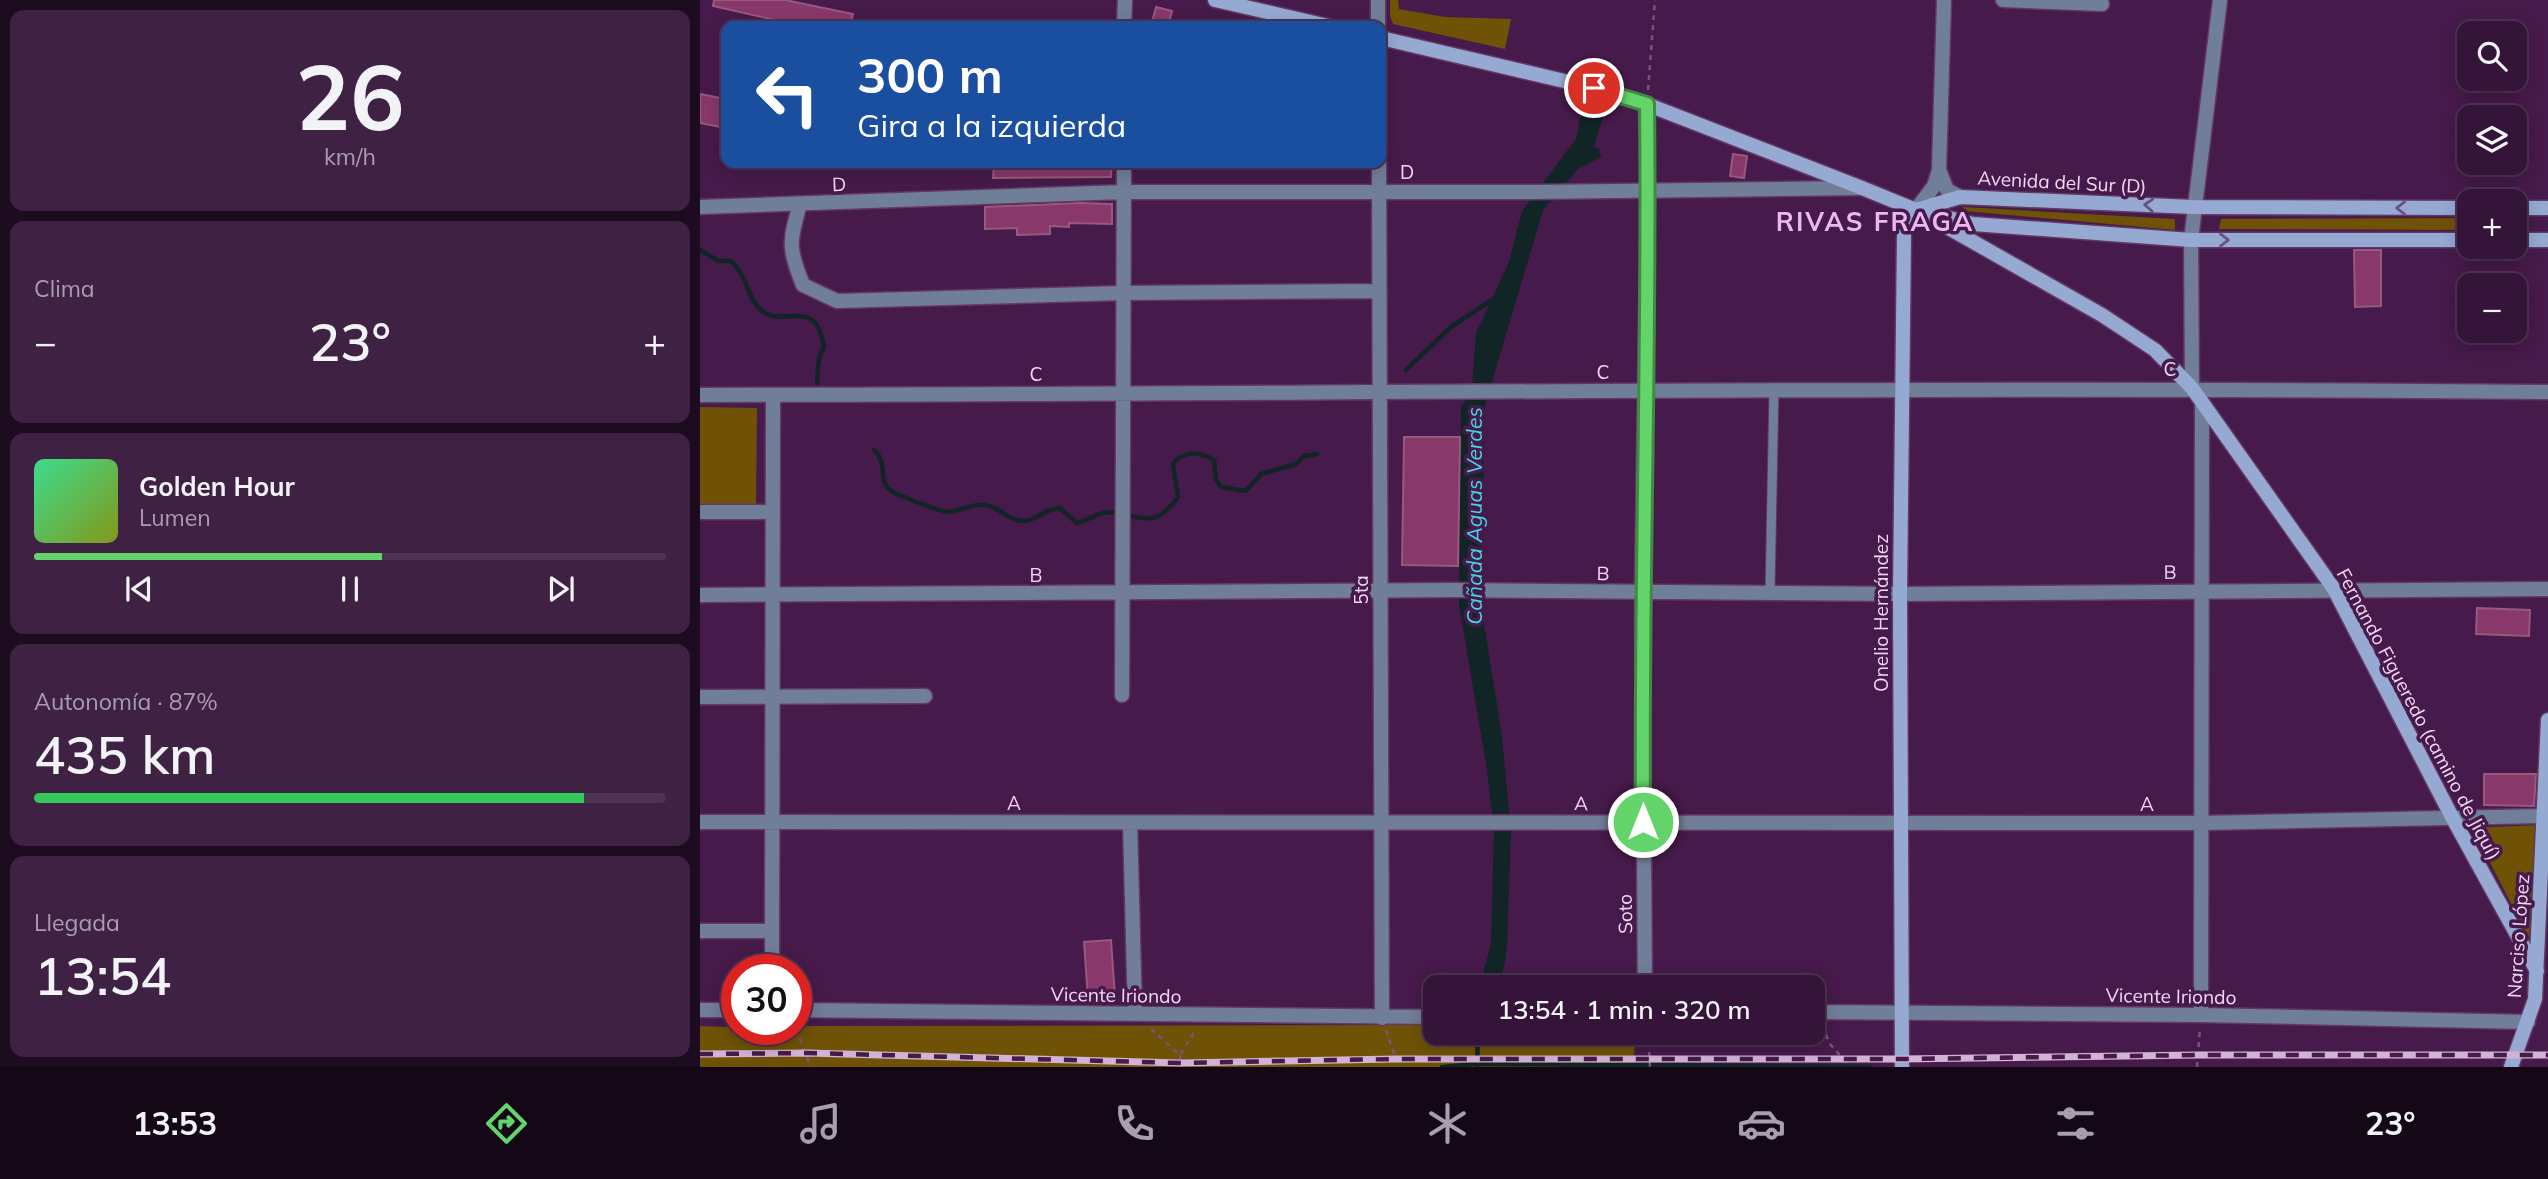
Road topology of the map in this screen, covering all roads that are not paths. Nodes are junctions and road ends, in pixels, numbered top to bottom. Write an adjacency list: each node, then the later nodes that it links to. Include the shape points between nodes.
1 (1125, 0): 8 (street)
2 (1214, 0): 9 (street)
3 (1378, 0): 10 (street)
4 (1944, 0): 15 (street, Onelio Hernández)
5 (2003, 0): 7 (street)
6 (2220, 0): 23 (street)
7 (2102, 4)
8 (1124, 21)
9 (1306, 21)
10 (1378, 21)
11 (1386, 39): 12 (street, Fernando Figueredo (camino de Jiquí))
12 (1647, 104): 16 (street, Fernando Figueredo (camino de Jiquí)); 18 (street, Soto)
13 (1124, 168): 19 (street)
14 (1379, 168): 17 (street, 5ta)
15 (1939, 170): 20 (street, via 1947,190); 27 (street, Onelio Hernández, via 1934,186)
16 (1862, 188): 18 (street, D); 27 (street, Fernando Figueredo (camino de Jiquí))
17 (1380, 191): 18 (street, D); 19 (street, D); 34 (street, 5ta)
18 (1648, 191): 39 (street, Soto)
19 (1124, 192): 21 (street, D); 35 (street)
20 (1960, 197): 23 (street, Avenida del Sur (D), one-way to 20); 27 (street, Avenida del Sur (D))
21 (800, 204): 22 (street, D); 35 (street, via 790,239 803,285 837,301)
22 (700, 207)
23 (2193, 207): 24 (street, Avenida del Sur (D), one-way to 23); 29 (street)
24 (2457, 208)
25 (2527, 208): 26 (street)
26 (2548, 208)
27 (1916, 210): 28 (street); 33 (street, Fernando Figueredo (camino de Jiquí)); 38 (street, Onelio Hernández, via 1906,222 1904,235)
28 (1973, 224): 29 (street); 33 (street, via 1967,229)
29 (2191, 240): 30 (street, one-way to 30); 36 (street)
30 (2457, 240)
31 (2527, 240): 32 (street)
32 (2548, 240)
33 (1972, 242): 36 (street, Fernando Figueredo (camino de Jiquí), via 2155,350)
34 (1378, 291): 35 (street); 40 (street, 5ta)
35 (1123, 293): 42 (street)
36 (2192, 388): 38 (street, C); 41 (street, C); 45 (street, Fernando Figueredo (camino de Jiquí))
37 (1774, 389): 38 (street, C); 39 (street, C); 52 (lane)
38 (1902, 390): 55 (street, Onelio Hernández)
39 (1646, 391): 40 (street, C); 53 (street, Soto)
40 (1379, 392): 42 (street, C); 51 (street, 5ta)
41 (2548, 392)
42 (1123, 393): 44 (street, C); 54 (street)
43 (700, 395): 44 (street, C)
44 (773, 395): 47 (street)
45 (2202, 403): 48 (street, Fernando Figueredo (camino de Jiquí)); 50 (street)
46 (700, 512): 47 (street)
47 (773, 512): 57 (street)
48 (2334, 589): 49 (street, B); 50 (street, B); 64 (street, Fernando Figueredo (camino de Jiquí))
49 (2548, 589)
50 (2201, 591): 55 (street, B); 70 (street)
51 (1380, 592): 53 (street, B); 54 (street, B); 71 (street, 5ta)
52 (1770, 592): 53 (street, B); 55 (street, B)
53 (1642, 593): 67 (street, Soto)
54 (1122, 594): 57 (street, B); 58 (street)
55 (1900, 594): 69 (street, Onelio Hernández)
56 (700, 595): 57 (street, B)
57 (773, 595): 59 (street)
58 (1122, 695)
59 (772, 696): 60 (street); 61 (street); 65 (street)
60 (925, 696)
61 (700, 697)
62 (2548, 720): 63 (street, Narciso López)
63 (2545, 816): 64 (street, A); 75 (street, Narciso López)
64 (2452, 817): 70 (street, A); 75 (street, Fernando Figueredo (camino de Jiquí))
65 (772, 821): 66 (street, A); 68 (street, A); 73 (street)
66 (700, 822)
67 (1643, 822): 69 (street, A); 71 (street, A); 76 (street, Soto)
68 (1130, 823): 71 (street, A); 83 (street)
69 (1900, 823): 70 (street, A); 82 (street, Onelio Hernández)
70 (2201, 823): 84 (street)
71 (1381, 824): 86 (street, 5ta)
72 (700, 931): 73 (street)
73 (772, 932): 74 (street)
74 (772, 954)
75 (2537, 971): 77 (street, Narciso López)
76 (1645, 975)
77 (2541, 1000): 87 (street, Narciso López)
78 (700, 1010): 79 (street)
79 (721, 1010)
80 (812, 1010): 83 (street, Vicente Iriondo)
81 (1825, 1012): 82 (street, Vicente Iriondo)
82 (1903, 1013): 84 (street, Vicente Iriondo); 88 (street, Onelio Hernández)
83 (1135, 1014): 86 (street, Vicente Iriondo)
84 (2201, 1014): 87 (street, Vicente Iriondo)
85 (1423, 1017): 86 (street, Vicente Iriondo)
86 (1382, 1018)
87 (2528, 1022): 89 (street, Narciso López)
88 (1902, 1065)
89 (2512, 1066)

